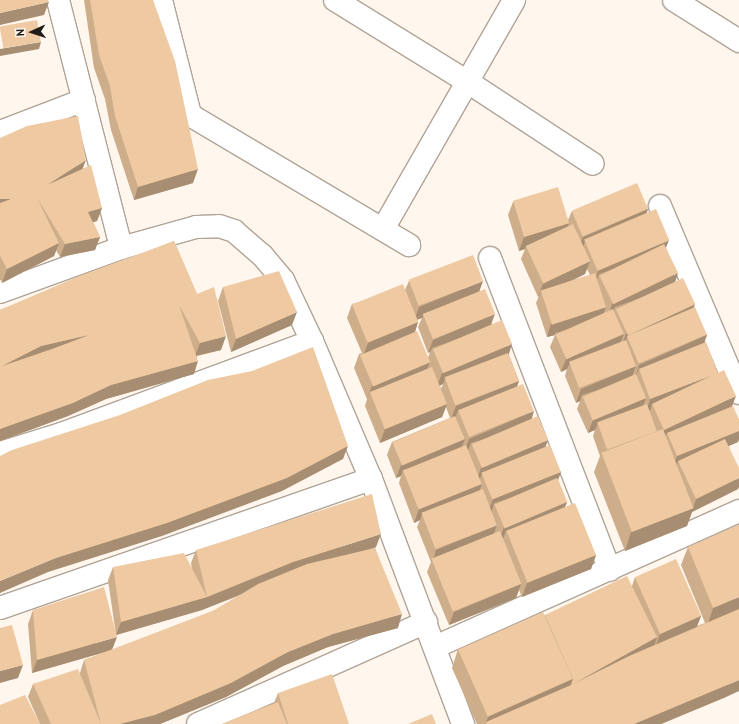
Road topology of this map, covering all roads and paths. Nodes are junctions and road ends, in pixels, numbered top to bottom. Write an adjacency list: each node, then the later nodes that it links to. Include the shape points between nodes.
1 (58, 0): 8 (street)
2 (161, 0): 12 (street, via 190,115)
3 (335, 0): 7 (street)
4 (514, 0): 7 (street)
5 (674, 0): 6 (street)
6 (739, 41)
7 (468, 82): 10 (street); 12 (street)
8 (84, 100): 9 (street); 14 (street)
9 (0, 132)
10 (593, 164)
11 (660, 206): 18 (street)
12 (383, 229): 13 (street)
13 (409, 245)
14 (121, 248): 16 (street); 17 (street, via 196,227 219,226 234,231 262,255 283,280)
15 (490, 258): 22 (street)
16 (0, 292)
17 (312, 341): 19 (street, via 61,434); 20 (street)
18 (739, 393)
19 (0, 453)
20 (371, 479): 23 (street); 24 (street)
21 (739, 511): 22 (street)
22 (610, 570): 25 (street)
23 (0, 608)
24 (426, 622): 25 (street); 26 (street)
25 (435, 647): 27 (street)
26 (198, 724)
27 (464, 724)

